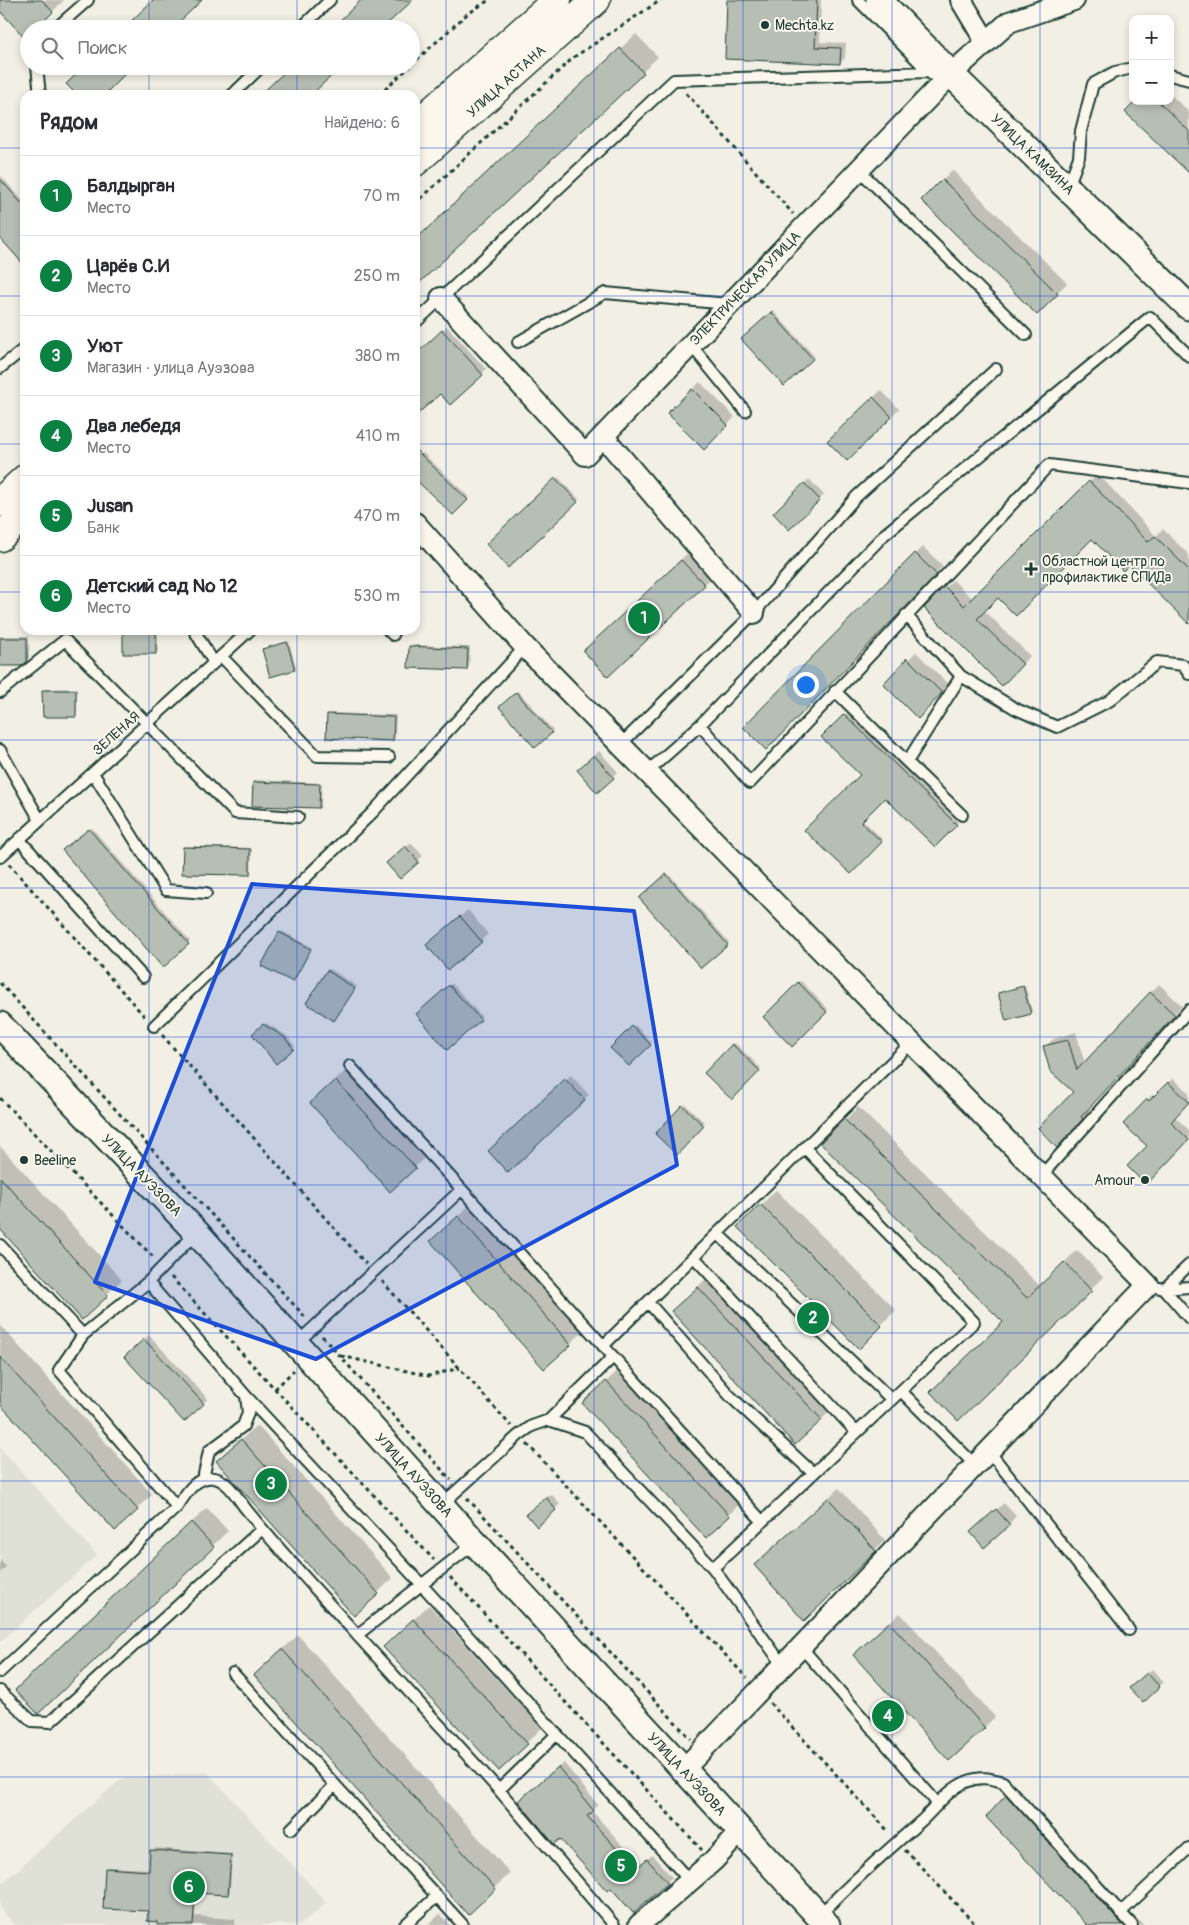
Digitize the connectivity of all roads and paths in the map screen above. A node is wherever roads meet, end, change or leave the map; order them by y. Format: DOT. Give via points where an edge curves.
graph roads {
  1 [pos="330,0"];
  2 [pos="489,0"];
  3 [pos="558,0"];
  4 [pos="596,0"];
  5 [pos="661,0"];
  6 [pos="858,0"];
  7 [pos="878,0"];
  8 [pos="961,0"];
  9 [pos="1074,0"];
  10 [pos="80,2"];
  11 [pos="63,20"];
  12 [pos="309,20"];
  13 [pos="986,42"];
  14 [pos="420,58"];
  15 [pos="1129,69"];
  16 [pos="38,75"];
  17 [pos="253,75"];
  18 [pos="401,75"];
  19 [pos="1174,76"];
  20 [pos="940,77"];
  21 [pos="674,80"];
  22 [pos="1189,80"];
  23 [pos="39,90"];
  24 [pos="237,90"];
  25 [pos="385,90"];
  26 [pos="420,122"];
  27 [pos="420,158"];
  28 [pos="859,170"];
  29 [pos="1067,188"];
  30 [pos="420,199"];
  31 [pos="804,227"];
  32 [pos="440,298"];
  33 [pos="730,304"];
  34 [pos="1189,307"];
  35 [pos="420,318"];
  36 [pos="1026,335"];
  37 [pos="518,342"];
  38 [pos="691,345"];
  39 [pos="20,352"];
  40 [pos="1189,356"];
  41 [pos="0,368"];
  42 [pos="996,369"];
  43 [pos="745,411"];
  44 [pos="603,436"];
  45 [pos="1189,483"];
  46 [pos="20,484"];
  47 [pos="0,502"];
  48 [pos="20,519"];
  49 [pos="420,528"];
  50 [pos="0,537"];
  51 [pos="754,613"];
  52 [pos="906,615"];
  53 [pos="198,635"];
  54 [pos="244,635"];
  55 [pos="524,647"];
  56 [pos="218,659"];
  57 [pos="1189,674"];
  58 [pos="961,676"];
  59 [pos="0,692"];
  60 [pos="835,692"];
  61 [pos="147,724"];
  62 [pos="700,725"];
  63 [pos="620,745"];
  64 [pos="0,750"];
  65 [pos="389,757"];
  66 [pos="907,762"];
  67 [pos="647,772"];
  68 [pos="93,773"];
  69 [pos="962,815"];
  70 [pos="298,817"];
  71 [pos="40,820"];
  72 [pos="19,839"];
  73 [pos="1,856"];
  74 [pos="206,893"];
  75 [pos="143,977"];
  76 [pos="0,983"];
  77 [pos="1189,1010"];
  78 [pos="0,1025"];
  79 [pos="154,1026"];
  80 [pos="911,1043"];
  81 [pos="350,1066"];
  82 [pos="0,1098"];
  83 [pos="805,1148"];
  84 [pos="1041,1176"];
  85 [pos="461,1190"];
  86 [pos="197,1233"];
  87 [pos="718,1234"];
  88 [pos="0,1245"];
  89 [pos="694,1257"];
  90 [pos="1189,1265"];
  91 [pos="162,1268"];
  92 [pos="374,1272"];
  93 [pos="148,1282"];
  94 [pos="1156,1287"];
  95 [pos="1189,1287"];
  96 [pos="648,1302"];
  97 [pos="1189,1318"];
  98 [pos="83,1335"];
  99 [pos="306,1342"];
  100 [pos="603,1346"];
  101 [pos="341,1356"];
  102 [pos="613,1357"];
  103 [pos="460,1368"];
  104 [pos="275,1389"];
  105 [pos="900,1391"];
  106 [pos="246,1396"];
  107 [pos="891,1399"];
  108 [pos="549,1420"];
  109 [pos="856,1432"];
  110 [pos="520,1436"];
  111 [pos="989,1451"];
  112 [pos="975,1465"];
  113 [pos="813,1473"];
  114 [pos="203,1479"];
  115 [pos="450,1497"];
  116 [pos="176,1506"];
  117 [pos="762,1521"];
  118 [pos="262,1529"];
  119 [pos="475,1543"];
  120 [pos="442,1568"];
  121 [pos="712,1568"];
  122 [pos="421,1584"];
  123 [pos="1129,1630"];
  124 [pos="358,1635"];
  125 [pos="801,1647"];
  126 [pos="782,1664"];
  127 [pos="0,1672"];
  128 [pos="233,1673"];
  129 [pos="0,1691"];
  130 [pos="759,1691"];
  131 [pos="557,1734"];
  132 [pos="701,1750"];
  133 [pos="683,1770"];
  134 [pos="335,1785"];
  135 [pos="499,1790"];
  136 [pos="938,1804"];
  137 [pos="290,1829"];
  138 [pos="740,1832"];
  139 [pos="897,1841"];
  140 [pos="1189,1848"];
  141 [pos="713,1861"];
  142 [pos="689,1880"];
  143 [pos="437,1896"];
  144 [pos="1120,1913"];
  145 [pos="823,1920"];
  146 [pos="405,1925"];
  147 [pos="463,1925"];
  148 [pos="614,1925"];
  149 [pos="639,1925"];
  150 [pos="976,1925"];
  151 [pos="1132,1925"];
  1 -- 12 [label="lane"];
  2 -- 14 [label="path" via="466,15"];
  3 -- 26 [label="main road, УЛИЦА АСТАНА"];
  4 -- 27 [label="main road, УЛИЦА АСТАНА"];
  5 -- 30 [label="path" via="574,57"];
  6 -- 20 [label="lane"];
  7 -- 20 [label="street, УЛИЦА КАМЗИНА"];
  8 -- 13 [label="street"];
  9 -- 13 [label="street, ЭЛЕКТРИЧЕСКАЯ УЛИЦА" via="1009,22"];
  10 -- 11 [label="lane"];
  13 -- 20 [label="street, ЭЛЕКТРИЧЕСКАЯ УЛИЦА"];
  15 -- 29 [label="lane" via="1115,72 1093,84 1080,131 1079,157"];
  16 -- 23 [label="lane"];
  17 -- 24 [label="lane"];
  18 -- 25 [label="path"];
  19 -- 22 [label="lane"];
  20 -- 21 [label="lane"];
  20 -- 28 [label="street, ЭЛЕКТРИЧЕСКАЯ УЛИЦА"];
  20 -- 29 [label="street, УЛИЦА КАМЗИНА"];
  21 -- 31 [label="path"];
  21 -- 32 [label="lane"];
  28 -- 31 [label="street, ЭЛЕКТРИЧЕСКАЯ УЛИЦА"];
  28 -- 36 [label="lane"];
  29 -- 34 [label="street, УЛИЦА КАМЗИНА"];
  31 -- 33 [label="street, ЭЛЕКТРИЧЕСКАЯ УЛИЦА"];
  32 -- 35 [label="lane"];
  32 -- 44 [label="street, ЭЛЕКТРИЧЕСКАЯ УЛИЦА" via="584,455"];
  33 -- 37 [label="lane" via="605,293"];
  33 -- 38 [label="street, ЭЛЕКТРИЧЕСКАЯ УЛИЦА"];
  38 -- 43 [label="lane"];
  38 -- 44 [label="street, ЭЛЕКТРИЧЕСКАЯ УЛИЦА"];
  39 -- 41 [label="lane"];
  40 -- 62 [label="lane" via="1150,317 885,534"];
  42 -- 51 [label="lane" via="856,497"];
  44 -- 51 [label="street"];
  45 -- 52 [label="lane" via="1049,465"];
  46 -- 47 [label="main road"];
  48 -- 50 [label="main road"];
  49 -- 55 [label="street"];
  51 -- 63 [label="lane"];
  52 -- 58 [label="lane"];
  52 -- 60 [label="lane"];
  53 -- 56 [label="lane"];
  54 -- 56 [label="lane, ЗЕЛЕНАЯ"];
  55 -- 63 [label="street"];
  55 -- 79 [label="lane" via="372,813"];
  56 -- 61 [label="lane, ЗЕЛЕНАЯ"];
  56 -- 65 [label="lane" via="317,756"];
  57 -- 58 [label="lane" via="1183,665 1157,662 1109,701 1057,727 1016,709"];
  58 -- 66 [label="lane"];
  59 -- 61 [label="lane" via="65,640"];
  60 -- 62 [label="lane" via="750,783"];
  60 -- 66 [label="lane"];
  61 -- 68 [label="lane, ЗЕЛЕНАЯ"];
  61 -- 70 [label="lane" via="235,813"];
  62 -- 67 [label="lane"];
  63 -- 67 [label="street"];
  64 -- 71 [label="lane"];
  66 -- 69 [label="lane"];
  67 -- 80 [label="street"];
  68 -- 71 [label="lane, ЗЕЛЕНАЯ"];
  68 -- 74 [label="lane" via="166,890"];
  71 -- 72 [label="lane, ЗЕЛЕНАЯ"];
  72 -- 73 [label="lane, ЗЕЛЕНАЯ"];
  72 -- 75 [label="lane"];
  73 -- 79 [label="path"];
  76 -- 99 [label="path"];
  77 -- 84 [label="lane"];
  78 -- 86 [label="street, УЛИЦА АУЭЗОВА"];
  79 -- 92 [label="path"];
  80 -- 83 [label="lane"];
  80 -- 84 [label="street"];
  81 -- 85 [label="lane"];
  82 -- 91 [label="path"];
  83 -- 87 [label="lane"];
  83 -- 105 [label="lane" via="974,1322"];
  84 -- 94 [label="street"];
  85 -- 92 [label="lane"];
  85 -- 100 [label="lane"];
  86 -- 91 [label="lane"];
  86 -- 99 [label="street, УЛИЦА АУЭЗОВА"];
  87 -- 89 [label="lane"];
  87 -- 107 [label="lane"];
  88 -- 98 [label="lane"];
  89 -- 96 [label="lane"];
  89 -- 109 [label="lane"];
  90 -- 94 [label="lane"];
  91 -- 93 [label="lane"];
  91 -- 104 [label="path"];
  92 -- 99 [label="lane"];
  92 -- 103 [label="path"];
  93 -- 98 [label="lane"];
  93 -- 106 [label="lane"];
  94 -- 95 [label="lane"];
  94 -- 97 [label="lane"];
  94 -- 111 [label="street"];
  96 -- 100 [label="lane"];
  96 -- 113 [label="lane" via="730,1396"];
  98 -- 116 [label="lane" via="59,1370"];
  99 -- 101 [label="path"];
  99 -- 101 [label="path"];
  99 -- 104 [label="path"];
  99 -- 115 [label="street, УЛИЦА АУЭЗОВА"];
  100 -- 102 [label="lane"];
  101 -- 103 [label="path" via="429,1376"];
  101 -- 115 [label="path"];
  102 -- 108 [label="lane"];
  102 -- 117 [label="lane"];
  103 -- 110 [label="path"];
  104 -- 120 [label="path"];
  105 -- 107 [label="lane"];
  105 -- 112 [label="lane"];
  106 -- 114 [label="lane" via="248,1413 243,1426 209,1451"];
  106 -- 122 [label="lane"];
  107 -- 109 [label="lane"];
  108 -- 110 [label="lane" via="532,1426"];
  108 -- 121 [label="lane" via="585,1432"];
  109 -- 113 [label="lane"];
  110 -- 115 [label="lane"];
  110 -- 130 [label="path"];
  111 -- 112 [label="street"];
  111 -- 123 [label="lane"];
  112 -- 125 [label="street"];
  113 -- 117 [label="lane"];
  114 -- 116 [label="lane" via="192,1486"];
  114 -- 118 [label="lane" via="215,1478 225,1483"];
  115 -- 119 [label="street, УЛИЦА АУЭЗОВА"];
  115 -- 132 [label="path"];
  116 -- 127 [label="lane"];
  117 -- 121 [label="lane"];
  118 -- 124 [label="lane"];
  118 -- 129 [label="lane" via="50,1722 32,1721"];
  119 -- 120 [label="lane"];
  119 -- 133 [label="street, УЛИЦА АУЭЗОВА"];
  120 -- 122 [label="lane"];
  120 -- 141 [label="path"];
  121 -- 126 [label="lane"];
  122 -- 124 [label="lane"];
  122 -- 131 [label="lane"];
  124 -- 135 [label="lane"];
  125 -- 126 [label="street"];
  125 -- 136 [label="lane"];
  126 -- 130 [label="street"];
  128 -- 134 [label="lane"];
  130 -- 132 [label="street"];
  130 -- 139 [label="path"];
  131 -- 135 [label="lane"];
  131 -- 142 [label="lane"];
  132 -- 133 [label="street"];
  133 -- 138 [label="street, УЛИЦА АУЭЗОВА"];
  134 -- 137 [label="lane"];
  134 -- 143 [label="lane"];
  135 -- 148 [label="lane"];
  136 -- 139 [label="lane"];
  136 -- 144 [label="lane" via="964,1782 983,1777 1003,1782"];
  138 -- 141 [label="street"];
  138 -- 145 [label="street, УЛИЦА АУЭЗОВА"];
  139 -- 145 [label="lane" via="855,1878"];
  139 -- 150 [label="path"];
  140 -- 144 [label="lane"];
  141 -- 142 [label="street"];
  142 -- 149 [label="street"];
  143 -- 146 [label="lane"];
  143 -- 147 [label="lane"];
  144 -- 151 [label="lane"];
}
